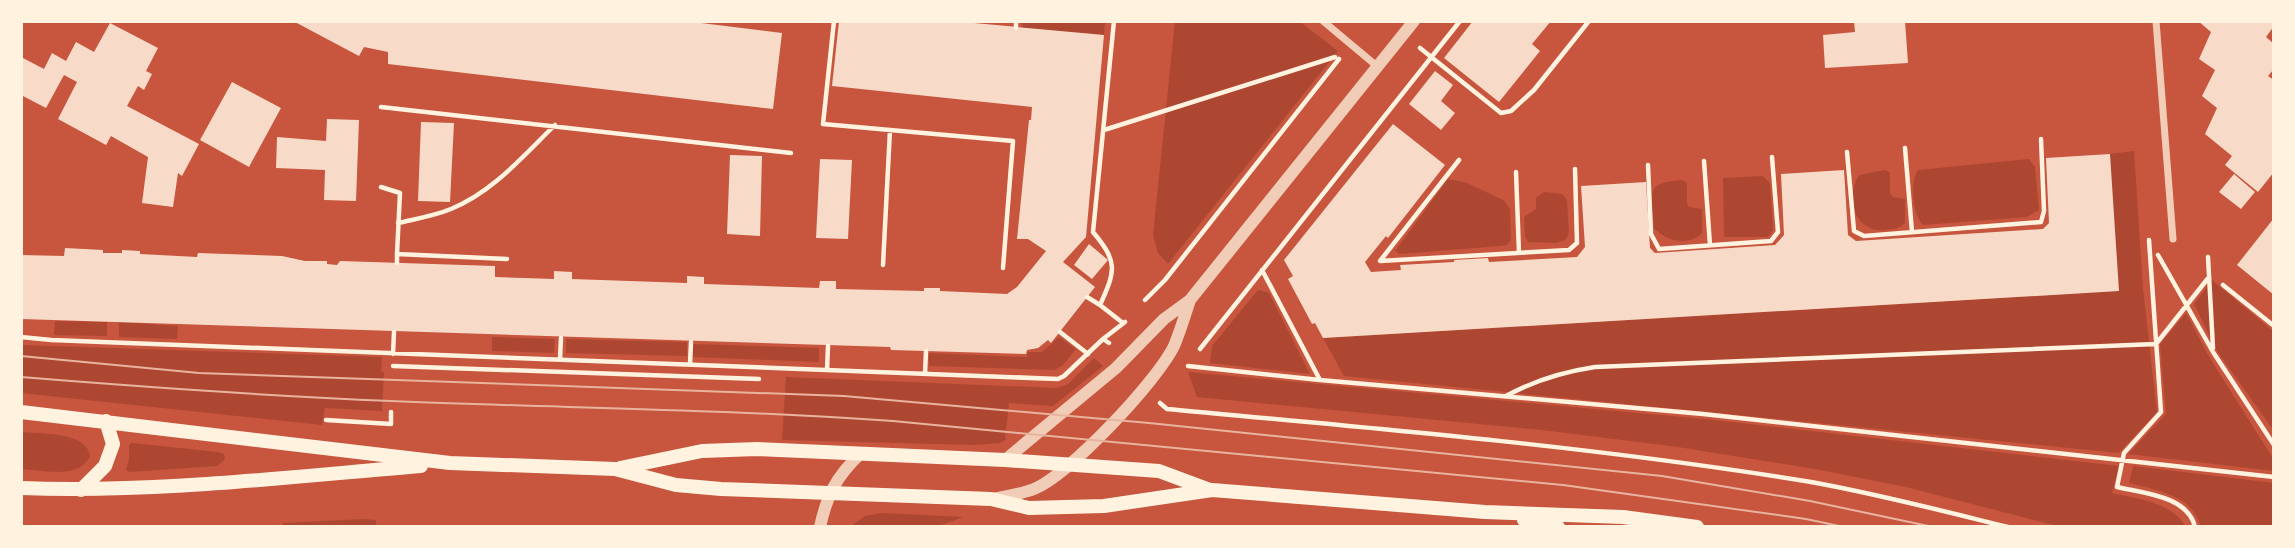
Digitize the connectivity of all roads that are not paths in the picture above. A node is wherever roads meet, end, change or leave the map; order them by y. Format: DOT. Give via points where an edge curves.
graph roads {
  1 [pos="1323,21"];
  2 [pos="1414,21"];
  3 [pos="2156,21"];
  4 [pos="1377,67"];
  5 [pos="2173,239"];
  6 [pos="1191,300"];
  7 [pos="21,412"];
  8 [pos="106,421"];
  9 [pos="860,454"];
  10 [pos="1005,460"];
  11 [pos="450,463"];
  12 [pos="1068,465"];
  13 [pos="615,469"];
  14 [pos="21,488"];
  15 [pos="81,490"];
  16 [pos="1212,490"];
  17 [pos="829,493"];
  18 [pos="991,499"];
  19 [pos="1485,512"];
  20 [pos="820,527"];
  21 [pos="1558,527"];
  22 [pos="1697,527"];
  1 -- 4 [label="street"];
  2 -- 4 [label="street"];
  3 -- 5 [label="street"];
  4 -- 6 [label="street"];
  6 -- 10 [label="street"];
  6 -- 12 [label="street" via="1161,367"];
  7 -- 8 [label="main road"];
  8 -- 11 [label="main road"];
  8 -- 15 [label="main road" via="113,444 105,466"];
  9 -- 10 [label="main road"];
  9 -- 13 [label="main road" via="726,449"];
  9 -- 17 [label="street"];
  10 -- 12 [label="main road"];
  11 -- 13 [label="main road"];
  11 -- 15 [label="main road"];
  12 -- 16 [label="main road" via="1159,471"];
  12 -- 18 [label="street" via="1036,488"];
  13 -- 17 [label="main road" via="676,485"];
  14 -- 15 [label="main road"];
  16 -- 18 [label="main road" via="1104,506 1029,508"];
  16 -- 19 [label="main road"];
  17 -- 18 [label="main road"];
  17 -- 20 [label="street"];
  19 -- 21 [label="main road"];
  19 -- 22 [label="main road" via="1623,517"];
}
